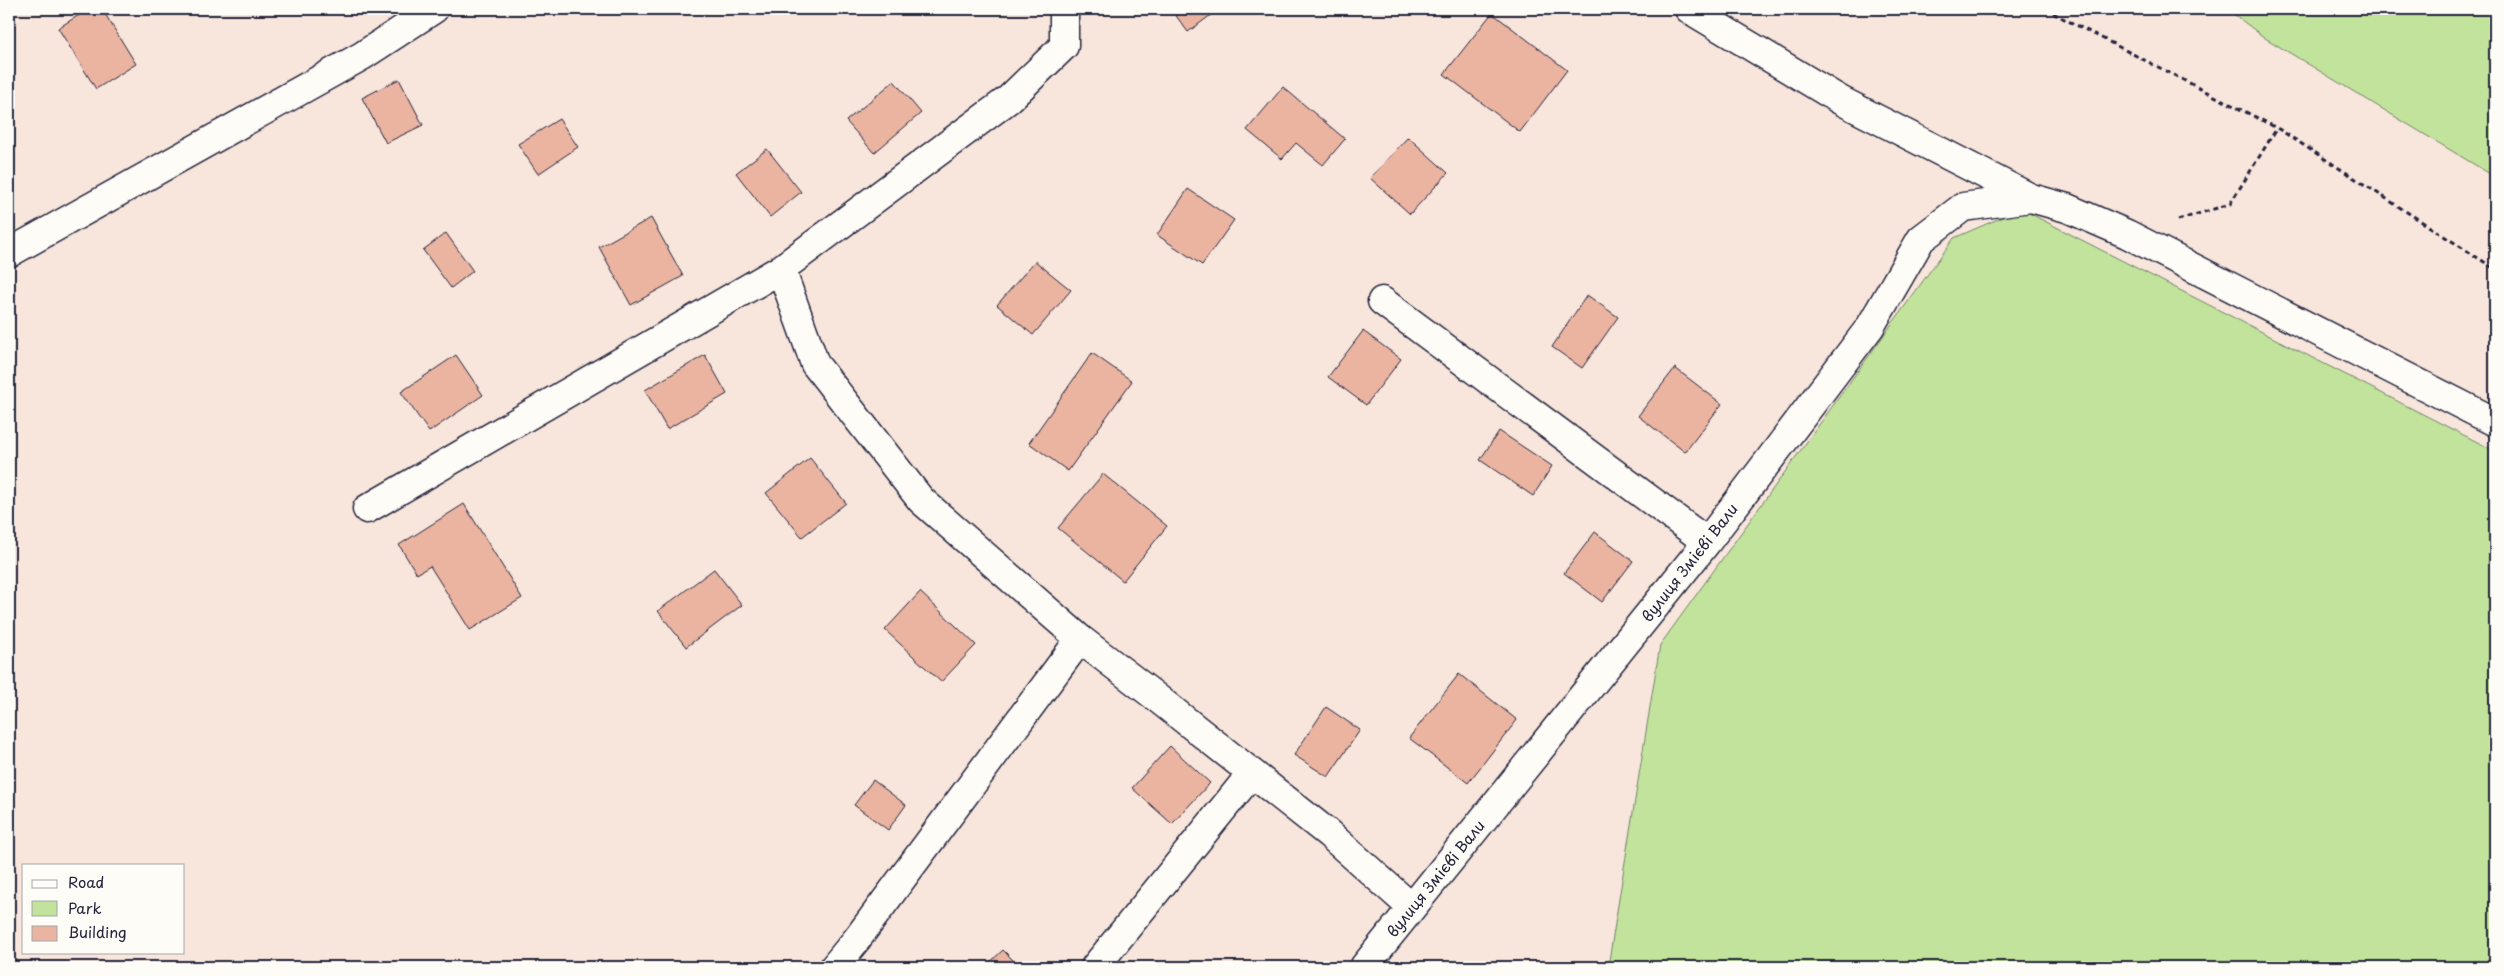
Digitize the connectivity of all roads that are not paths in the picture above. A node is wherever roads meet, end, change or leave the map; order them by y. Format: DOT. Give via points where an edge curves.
graph roads {
  1 [pos="434,9"];
  2 [pos="1064,9"];
  3 [pos="1688,9"];
  4 [pos="2031,198"];
  5 [pos="9,253"];
  6 [pos="781,268"];
  7 [pos="1382,301"];
  8 [pos="2495,422"];
  9 [pos="367,509"];
  10 [pos="1707,542"];
  11 [pos="1080,639"];
  12 [pos="1252,773"];
  13 [pos="1411,907"];
  14 [pos="834,967"];
  15 [pos="1094,967"];
  16 [pos="1364,967"];
  1 -- 5 [label="street" via="362,56"];
  2 -- 6 [label="street" via="1064,46 1009,99"];
  3 -- 4 [label="street" via="1840,100"];
  4 -- 8 [label="street" via="2067,208 2127,234"];
  4 -- 10 [label="street, вулиця Змієві Вали" via="1963,208 1921,239 1870,327"];
  6 -- 9 [label="street"];
  6 -- 11 [label="street" via="815,364 921,500"];
  7 -- 10 [label="street"];
  10 -- 13 [label="street, вулиця Змієві Вали"];
  11 -- 12 [label="street"];
  11 -- 14 [label="street"];
  12 -- 13 [label="street" via="1329,834"];
  12 -- 15 [label="street"];
  13 -- 16 [label="street, вулиця Змієві Вали"];
}
